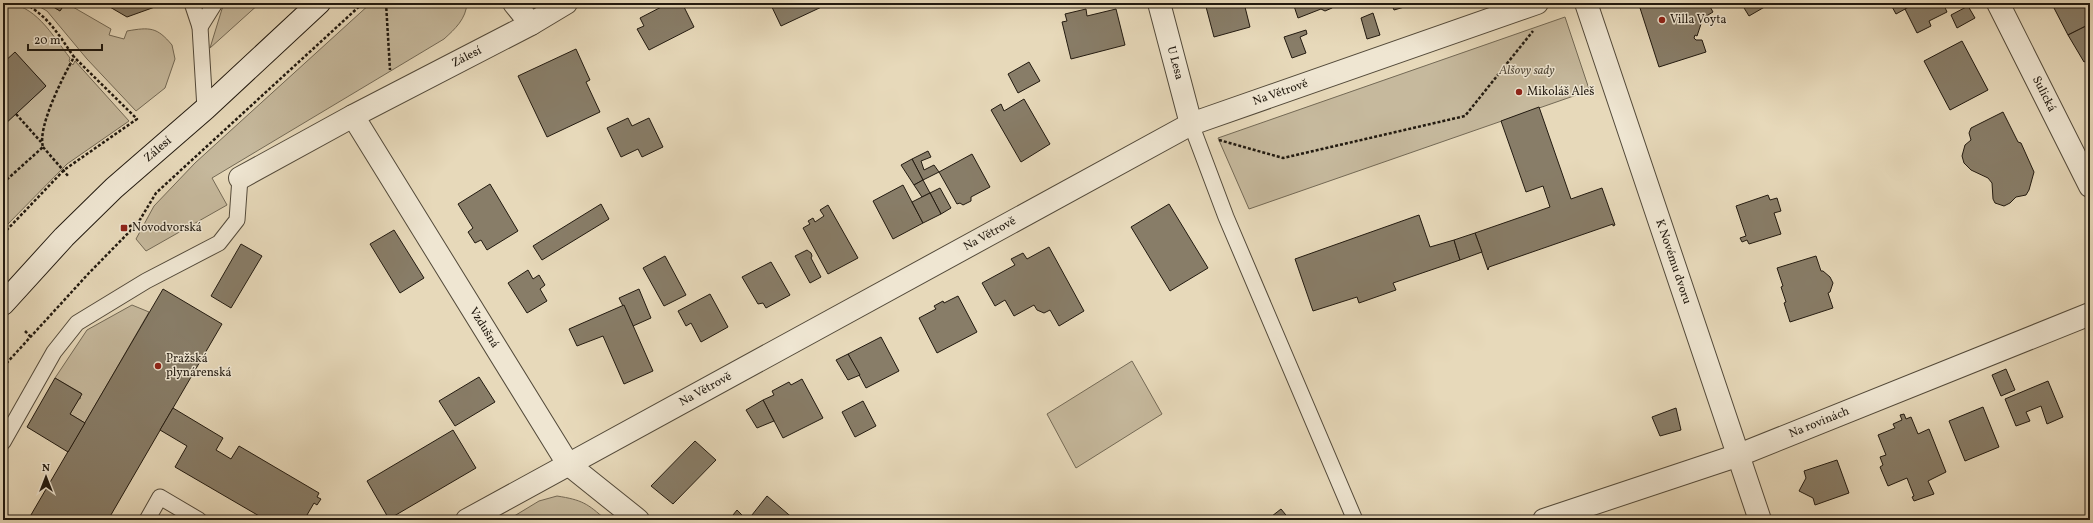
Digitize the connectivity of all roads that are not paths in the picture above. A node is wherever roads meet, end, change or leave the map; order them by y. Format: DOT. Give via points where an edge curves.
graph roads {
  1 [pos="192,3"];
  2 [pos="215,3"];
  3 [pos="319,3"];
  4 [pos="514,3"];
  5 [pos="566,3"];
  6 [pos="1159,3"];
  7 [pos="1537,3"];
  8 [pos="1586,3"];
  9 [pos="1998,3"];
  10 [pos="531,24"];
  11 [pos="200,27"];
  12 [pos="205,109"];
  13 [pos="353,116"];
  14 [pos="1191,124"];
  15 [pos="240,178"];
  16 [pos="2090,186"];
  17 [pos="3,304"];
  18 [pos="2090,314"];
  19 [pos="3,442"];
  20 [pos="1739,455"];
  21 [pos="568,464"];
  22 [pos="147,520"];
  23 [pos="199,520"];
  24 [pos="467,520"];
  25 [pos="638,520"];
  26 [pos="1355,520"];
  27 [pos="1544,520"];
  28 [pos="1760,520"];
  1 -- 11 [label="lane"];
  2 -- 11 [label="lane"];
  3 -- 12 [label="street, Zálesí"];
  4 -- 10 [label="street"];
  5 -- 10 [label="street, Zálesí"];
  6 -- 14 [label="street, U Lesa"];
  7 -- 14 [label="street, Na Větrově"];
  8 -- 20 [label="street, K Novému dvoru"];
  9 -- 16 [label="street, Sulická"];
  10 -- 13 [label="street, Zálesí"];
  11 -- 12 [label="lane"];
  12 -- 17 [label="street, Zálesí" via="90,211"];
  13 -- 15 [label="street, Zálesí"];
  13 -- 21 [label="street, Vzdušná"];
  14 -- 21 [label="street, Na Větrově"];
  14 -- 26 [label="lane" via="1226,217"];
  15 -- 19 [label="lane" via="237,220 218,243 146,281 77,323 54,352"];
  18 -- 20 [label="street, Na rovinách"];
  20 -- 27 [label="street, Na rovinách"];
  20 -- 28 [label="street, K Novému dvoru"];
  21 -- 24 [label="street, Na Větrově"];
  21 -- 25 [label="street, Vzdušná"];
  22 -- 23 [label="lane" via="160,498"];
}
